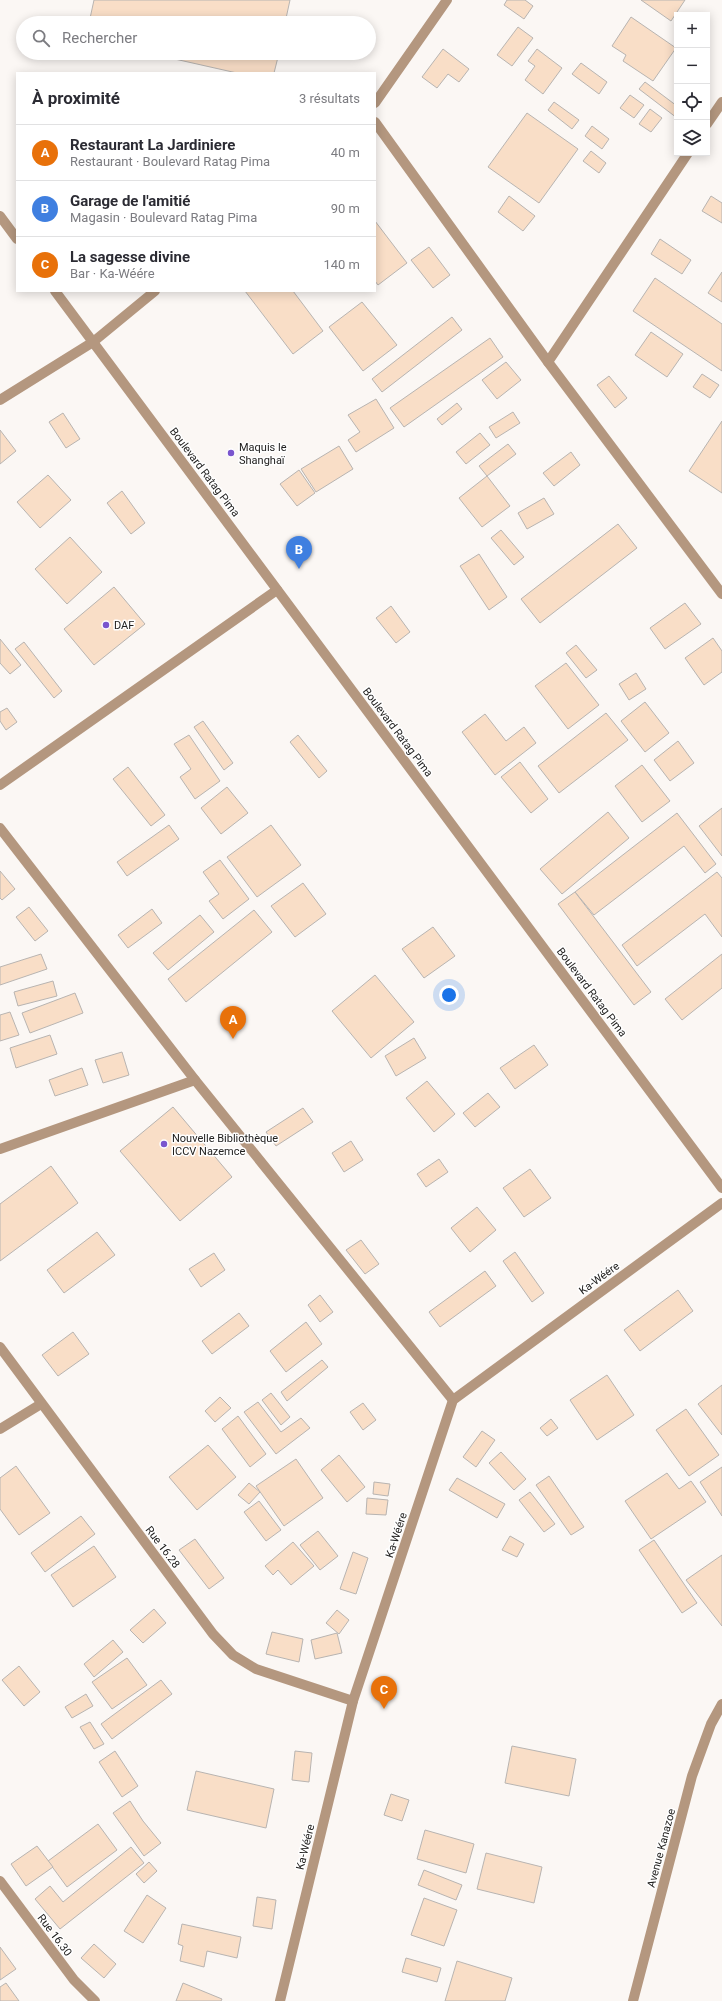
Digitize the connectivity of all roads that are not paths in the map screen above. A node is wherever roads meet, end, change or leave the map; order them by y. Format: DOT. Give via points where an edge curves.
graph roads {
  1 [pos="447,0"];
  2 [pos="376,102"];
  3 [pos="722,102"];
  4 [pos="710,120"];
  5 [pos="376,123"];
  6 [pos="686,156"];
  7 [pos="0,216"];
  8 [pos="16,238"];
  9 [pos="56,292"];
  10 [pos="153,292"];
  11 [pos="93,342"];
  12 [pos="548,362"];
  13 [pos="0,400"];
  14 [pos="277,590"];
  15 [pos="722,594"];
  16 [pos="0,785"];
  17 [pos="0,828"];
  18 [pos="195,1080"];
  19 [pos="0,1149"];
  20 [pos="722,1188"];
  21 [pos="722,1203"];
  22 [pos="0,1347"];
  23 [pos="453,1400"];
  24 [pos="41,1404"];
  25 [pos="0,1429"];
  26 [pos="353,1701"];
  27 [pos="722,1704"];
  28 [pos="0,1881"];
  29 [pos="95,2001"];
  30 [pos="280,2001"];
  31 [pos="633,2001"];
  1 -- 2 [label="street"];
  3 -- 4 [label="street"];
  5 -- 12 [label="street"];
  6 -- 12 [label="street"];
  7 -- 8 [label="street"];
  9 -- 11 [label="street, Boulevard Ratag Pima"];
  10 -- 11 [label="street"];
  11 -- 13 [label="street"];
  11 -- 14 [label="street, Boulevard Ratag Pima"];
  12 -- 15 [label="street"];
  14 -- 16 [label="street"];
  14 -- 20 [label="street, Boulevard Ratag Pima"];
  17 -- 18 [label="street"];
  18 -- 19 [label="street"];
  18 -- 23 [label="street"];
  21 -- 23 [label="street, Ka-Wéére"];
  22 -- 24 [label="street, Rue 16.28"];
  23 -- 26 [label="street, Ka-Wéére"];
  24 -- 25 [label="street"];
  24 -- 26 [label="street, Rue 16.28" via="213,1634 233,1655 256,1669"];
  26 -- 30 [label="street, Ka-Wéére"];
  27 -- 31 [label="street, Avenue Kanazoe" via="711,1724 692,1776"];
  28 -- 29 [label="street, Rue 16.30" via="74,1980"];
}
